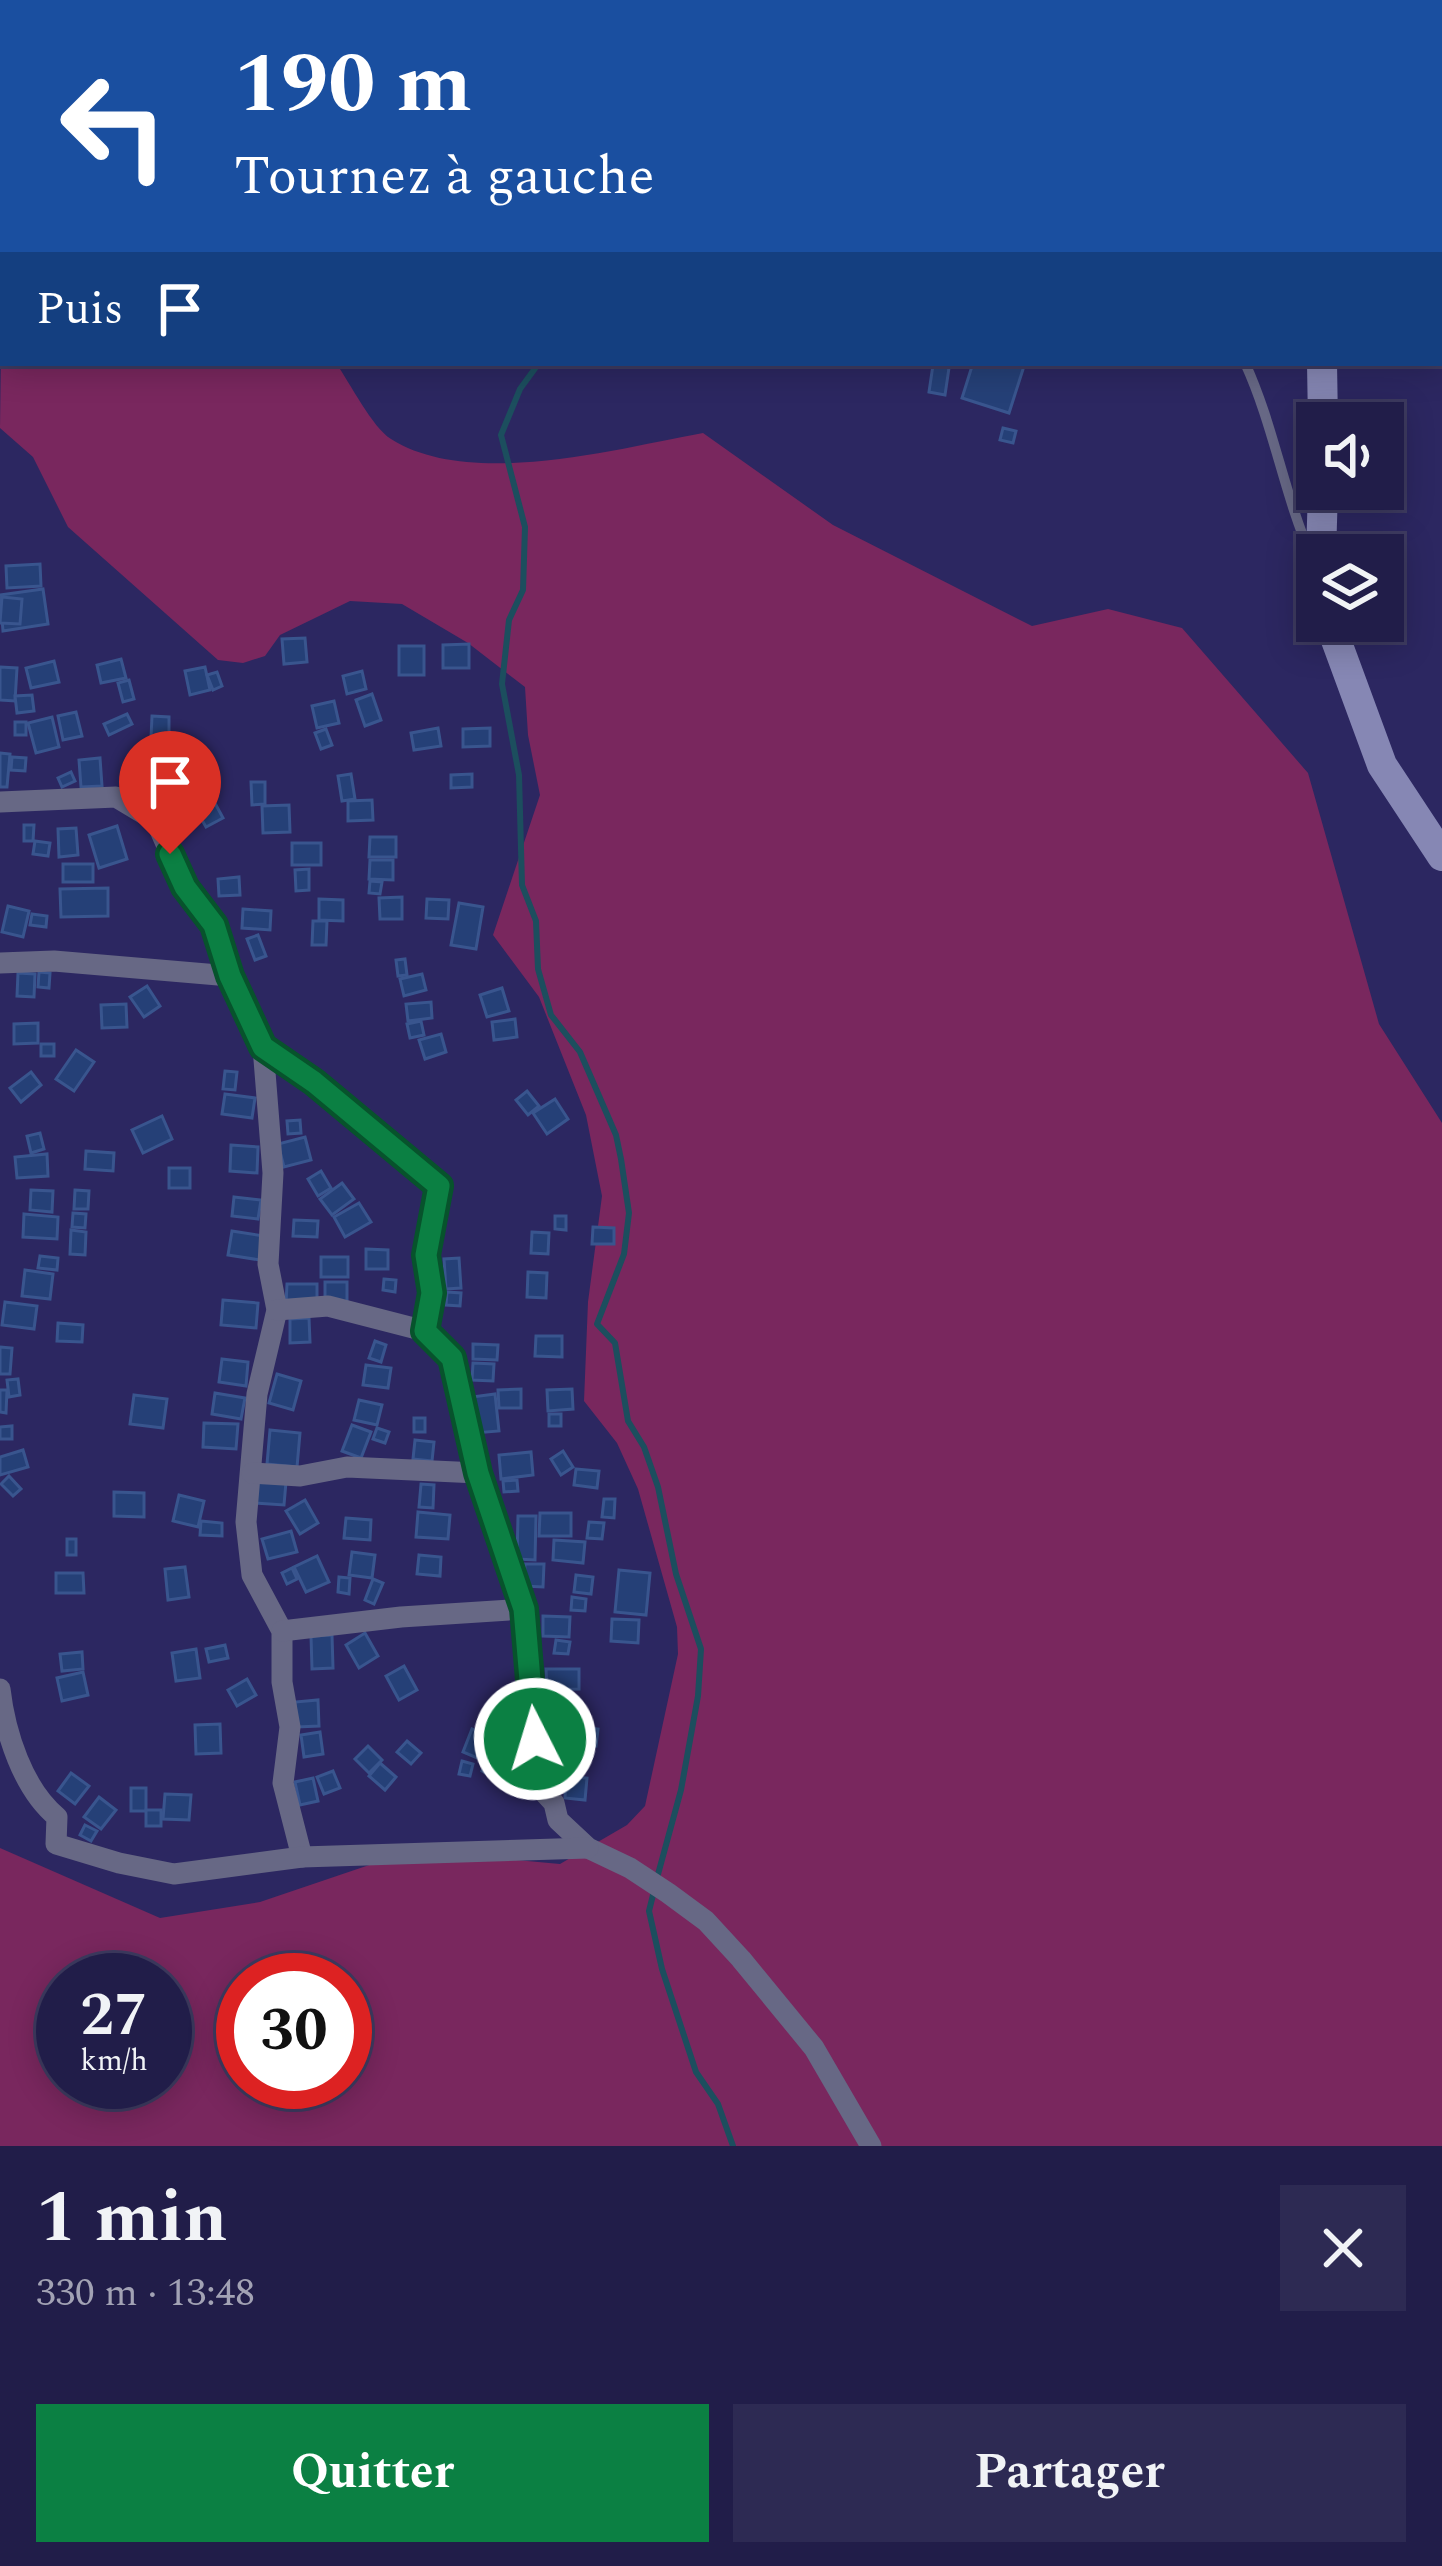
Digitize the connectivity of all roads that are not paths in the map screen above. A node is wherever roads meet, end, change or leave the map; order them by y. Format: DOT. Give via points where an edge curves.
graph roads {
  1 [pos="1246,366"];
  2 [pos="1322,366"];
  3 [pos="1323,402"];
  4 [pos="1301,534"];
  5 [pos="1337,642"];
  6 [pos="0,802"];
  7 [pos="1442,856"];
  8 [pos="0,963"];
  9 [pos="230,976"];
  10 [pos="263,1047"];
  11 [pos="277,1310"];
  12 [pos="425,1331"];
  13 [pos="252,1473"];
  14 [pos="478,1473"];
  15 [pos="524,1609"];
  16 [pos="282,1631"];
  17 [pos="0,1689"];
  18 [pos="588,1848"];
  19 [pos="302,1857"];
  20 [pos="872,2146"];
  1 -- 4 [label="lane"];
  2 -- 3 [label="street"];
  5 -- 7 [label="street" via="1382,765"];
  6 -- 9 [label="street" via="116,797 156,821 185,887 214,925"];
  8 -- 9 [label="street"];
  9 -- 10 [label="street"];
  10 -- 11 [label="street" via="273,1173 268,1264"];
  10 -- 12 [label="street" via="439,1186 426,1255 432,1293"];
  11 -- 12 [label="street" via="328,1306"];
  11 -- 13 [label="street" via="256,1394"];
  12 -- 14 [label="street" via="452,1358"];
  13 -- 14 [label="street"];
  13 -- 16 [label="street" via="252,1575"];
  14 -- 15 [label="street"];
  15 -- 16 [label="street"];
  15 -- 18 [label="street" via="535,1739 529,1777"];
  16 -- 19 [label="street" via="290,1727 283,1783"];
  17 -- 19 [label="street" via="26,1779 57,1817 56,1844 174,1874"];
  18 -- 19 [label="street"];
  18 -- 20 [label="street" via="706,1922 814,2048"];
}
